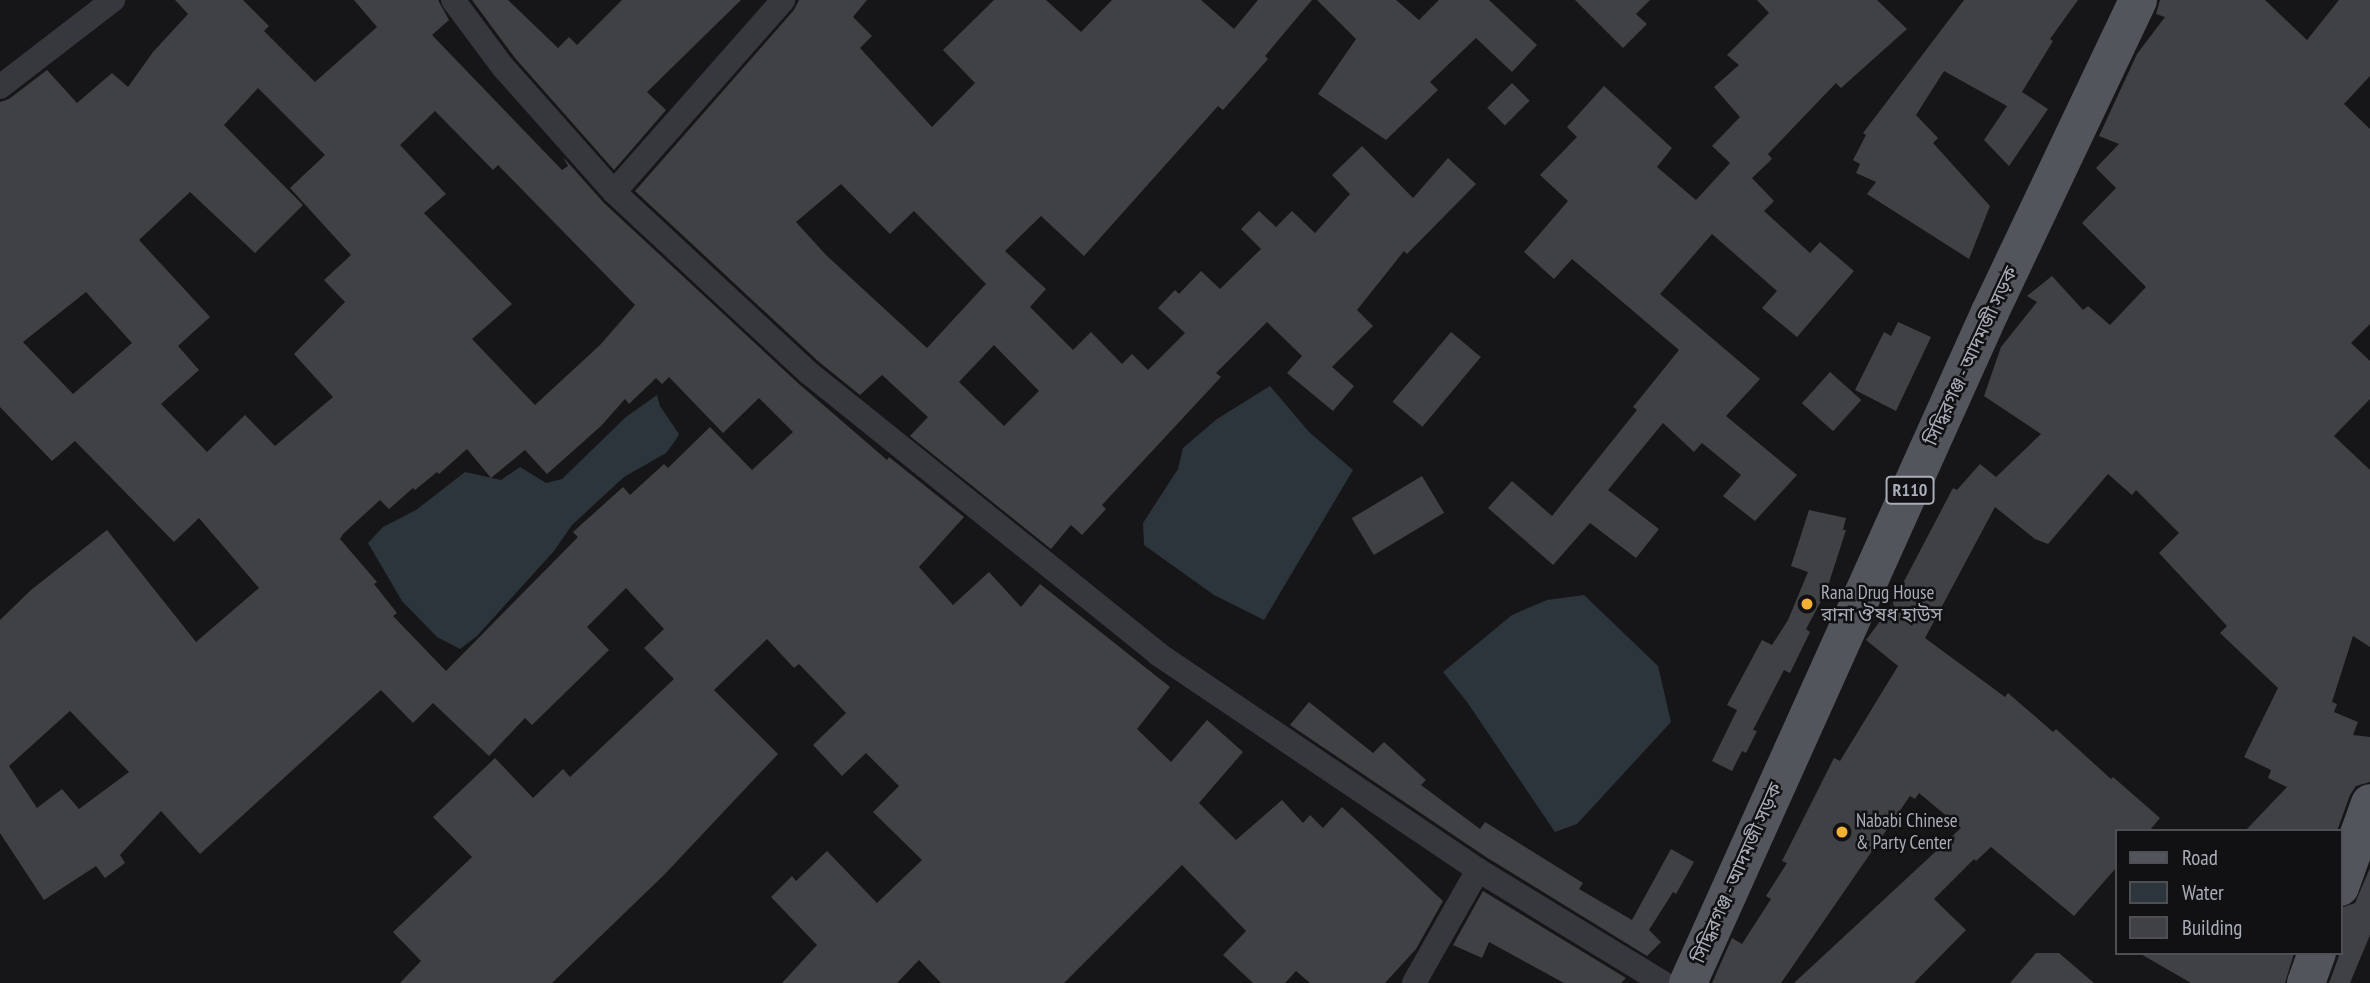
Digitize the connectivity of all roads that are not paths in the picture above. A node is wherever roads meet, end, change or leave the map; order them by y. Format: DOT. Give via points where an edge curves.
graph roads {
  1 [pos="113,0"];
  2 [pos="453,0"];
  3 [pos="783,0"];
  4 [pos="2138,0"];
  5 [pos="0,87"];
  6 [pos="614,192"];
  7 [pos="2370,803"];
  8 [pos="1478,870"];
  9 [pos="2342,881"];
  10 [pos="2316,955"];
  11 [pos="1414,983"];
  12 [pos="1663,983"];
  13 [pos="1688,983"];
  14 [pos="2306,983"];
  1 -- 5 [label="street"];
  2 -- 6 [label="street" via="503,66"];
  3 -- 6 [label="street"];
  4 -- 13 [label="main road, সিদ্ধিরগঞ্জ - আদমজী সড়ক / R110" via="1990,312"];
  6 -- 8 [label="street" via="809,373 1158,654"];
  7 -- 9 [label="main road"];
  8 -- 11 [label="street"];
  8 -- 12 [label="street"];
  10 -- 14 [label="main road"];
}
